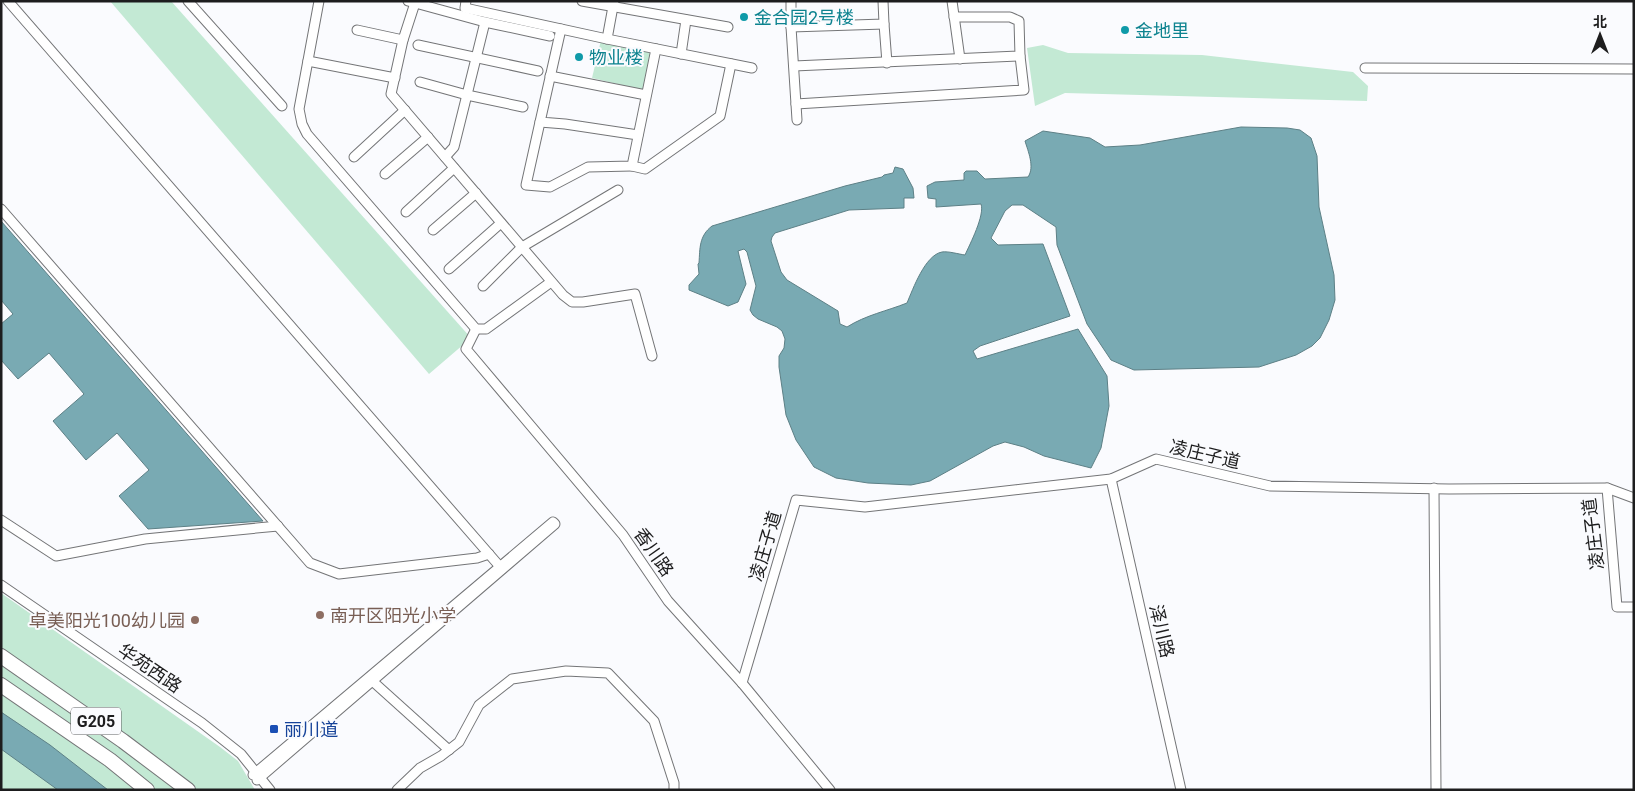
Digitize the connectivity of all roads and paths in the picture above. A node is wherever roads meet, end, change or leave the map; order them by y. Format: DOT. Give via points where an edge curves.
graph roads {
  1 [pos="8,1"];
  2 [pos="188,1"];
  3 [pos="319,1"];
  4 [pos="466,1"];
  5 [pos="582,1"];
  6 [pos="791,1"];
  7 [pos="883,1"];
  8 [pos="952,1"];
  9 [pos="412,2"];
  10 [pos="614,4"];
  11 [pos="954,17"];
  12 [pos="686,20"];
  13 [pos="485,22"];
  14 [pos="884,24"];
  15 [pos="728,27"];
  16 [pos="791,27"];
  17 [pos="561,29"];
  18 [pos="357,30"];
  19 [pos="550,36"];
  20 [pos="607,39"];
  21 [pos="403,40"];
  22 [pos="418,45"];
  23 [pos="656,49"];
  24 [pos="681,54"];
  25 [pos="1020,56"];
  26 [pos="476,58"];
  27 [pos="960,59"];
  28 [pos="308,61"];
  29 [pos="887,63"];
  30 [pos="731,64"];
  31 [pos="794,66"];
  32 [pos="752,68"];
  33 [pos="1365,68"];
  34 [pos="1634,69"];
  35 [pos="538,71"];
  36 [pos="550,76"];
  37 [pos="395,78"];
  38 [pos="420,82"];
  39 [pos="467,95"];
  40 [pos="646,95"];
  41 [pos="796,104"];
  42 [pos="282,106"];
  43 [pos="523,107"];
  44 [pos="405,110"];
  45 [pos="797,120"];
  46 [pos="540,122"];
  47 [pos="638,135"];
  48 [pos="428,137"];
  49 [pos="354,157"];
  50 [pos="445,157"];
  51 [pos="632,166"];
  52 [pos="454,168"];
  53 [pos="385,174"];
  54 [pos="618,190"];
  55 [pos="476,193"];
  56 [pos="1,209"];
  57 [pos="406,212"];
  58 [pos="501,223"];
  59 [pos="433,230"];
  60 [pos="522,247"];
  61 [pos="449,269"];
  62 [pos="551,282"];
  63 [pos="483,286"];
  64 [pos="476,329"];
  65 [pos="652,356"];
  66 [pos="1111,479"];
  67 [pos="1434,488"];
  68 [pos="1607,488"];
  69 [pos="1634,498"];
  70 [pos="1,520"];
  71 [pos="554,523"];
  72 [pos="278,526"];
  73 [pos="489,554"];
  74 [pos="501,568"];
  75 [pos="1,586"];
  76 [pos="1634,607"];
  77 [pos="1,656"];
  78 [pos="370,679"];
  79 [pos="742,683"];
  80 [pos="1,684"];
  81 [pos="449,750"];
  82 [pos="256,776"];
  83 [pos="147,790"];
  84 [pos="188,790"];
  85 [pos="266,790"];
  86 [pos="270,790"];
  87 [pos="397,790"];
  88 [pos="674,790"];
  89 [pos="830,790"];
  90 [pos="1181,790"];
  91 [pos="1436,790"];
  1 -- 73 [label="street"];
  2 -- 42 [label="street"];
  3 -- 28 [label="street"];
  4 -- 17 [label="street" via="465,8"];
  5 -- 10 [label="street"];
  6 -- 16 [label="street"];
  7 -- 14 [label="street"];
  8 -- 11 [label="street"];
  9 -- 13 [label="street"];
  9 -- 21 [label="street"];
  10 -- 12 [label="street"];
  10 -- 20 [label="street"];
  11 -- 25 [label="street" via="1019,21"];
  11 -- 27 [label="street"];
  12 -- 15 [label="street"];
  12 -- 24 [label="street"];
  13 -- 19 [label="street"];
  13 -- 26 [label="street"];
  14 -- 16 [label="street"];
  14 -- 29 [label="street"];
  16 -- 31 [label="street"];
  17 -- 20 [label="street"];
  17 -- 36 [label="street"];
  18 -- 21 [label="street"];
  20 -- 23 [label="street"];
  21 -- 37 [label="street"];
  22 -- 26 [label="street"];
  23 -- 24 [label="street"];
  23 -- 40 [label="street"];
  24 -- 30 [label="street"];
  25 -- 27 [label="street"];
  25 -- 41 [label="street" via="1024,90"];
  26 -- 35 [label="street"];
  26 -- 39 [label="street"];
  27 -- 29 [label="street"];
  28 -- 37 [label="street"];
  28 -- 64 [label="street" via="299,109 307,134"];
  29 -- 31 [label="street"];
  30 -- 32 [label="street"];
  30 -- 51 [label="street" via="720,116 645,169"];
  31 -- 41 [label="street"];
  33 -- 34 [label="street"];
  36 -- 40 [label="street"];
  36 -- 46 [label="street"];
  37 -- 44 [label="street" via="391,94"];
  38 -- 39 [label="street"];
  39 -- 43 [label="street"];
  39 -- 50 [label="street" via="454,147"];
  40 -- 47 [label="street"];
  41 -- 45 [label="street"];
  44 -- 48 [label="street"];
  44 -- 49 [label="street"];
  46 -- 47 [label="street"];
  46 -- 51 [label="street" via="526,185 550,187 588,168"];
  47 -- 51 [label="street"];
  48 -- 50 [label="street"];
  48 -- 53 [label="street"];
  50 -- 52 [label="street"];
  52 -- 55 [label="street"];
  52 -- 57 [label="street"];
  54 -- 60 [label="street"];
  55 -- 58 [label="street"];
  55 -- 59 [label="street"];
  56 -- 72 [label="street"];
  58 -- 60 [label="street"];
  58 -- 61 [label="street"];
  60 -- 62 [label="street"];
  60 -- 63 [label="street"];
  62 -- 64 [label="street" via="486,329"];
  62 -- 65 [label="street" via="572,302 635,294"];
  64 -- 79 [label="street, 香川路" via="466,349 623,535 668,601"];
  66 -- 67 [label="street, 凌庄子道" via="1156,459 1270,486"];
  66 -- 79 [label="street, 凌庄子道" via="865,507 796,500"];
  66 -- 90 [label="street, 泽川路"];
  67 -- 68 [label="street, 凌庄子道"];
  67 -- 91 [label="street"];
  68 -- 69 [label="street"];
  68 -- 76 [label="street, 凌庄子道" via="1617,607"];
  70 -- 72 [label="street" via="56,556 145,539"];
  71 -- 74 [label="street"];
  72 -- 73 [label="street" via="310,563 339,574"];
  73 -- 74 [label="street"];
  74 -- 78 [label="street"];
  75 -- 82 [label="street, 华苑西路" via="222,742"];
  77 -- 84 [label="highway, G205" via="123,740"];
  78 -- 81 [label="street"];
  78 -- 82 [label="street"];
  79 -- 89 [label="street, 香川路"];
  80 -- 83 [label="highway, G205" via="110,760"];
  81 -- 87 [label="street" via="420,768"];
  81 -- 88 [label="street" via="459,742 479,705 512,679 566,671 608,673 654,721"];
  82 -- 85 [label="street, 华苑西路"];
  82 -- 86 [label="street, 华苑西路"];
}
